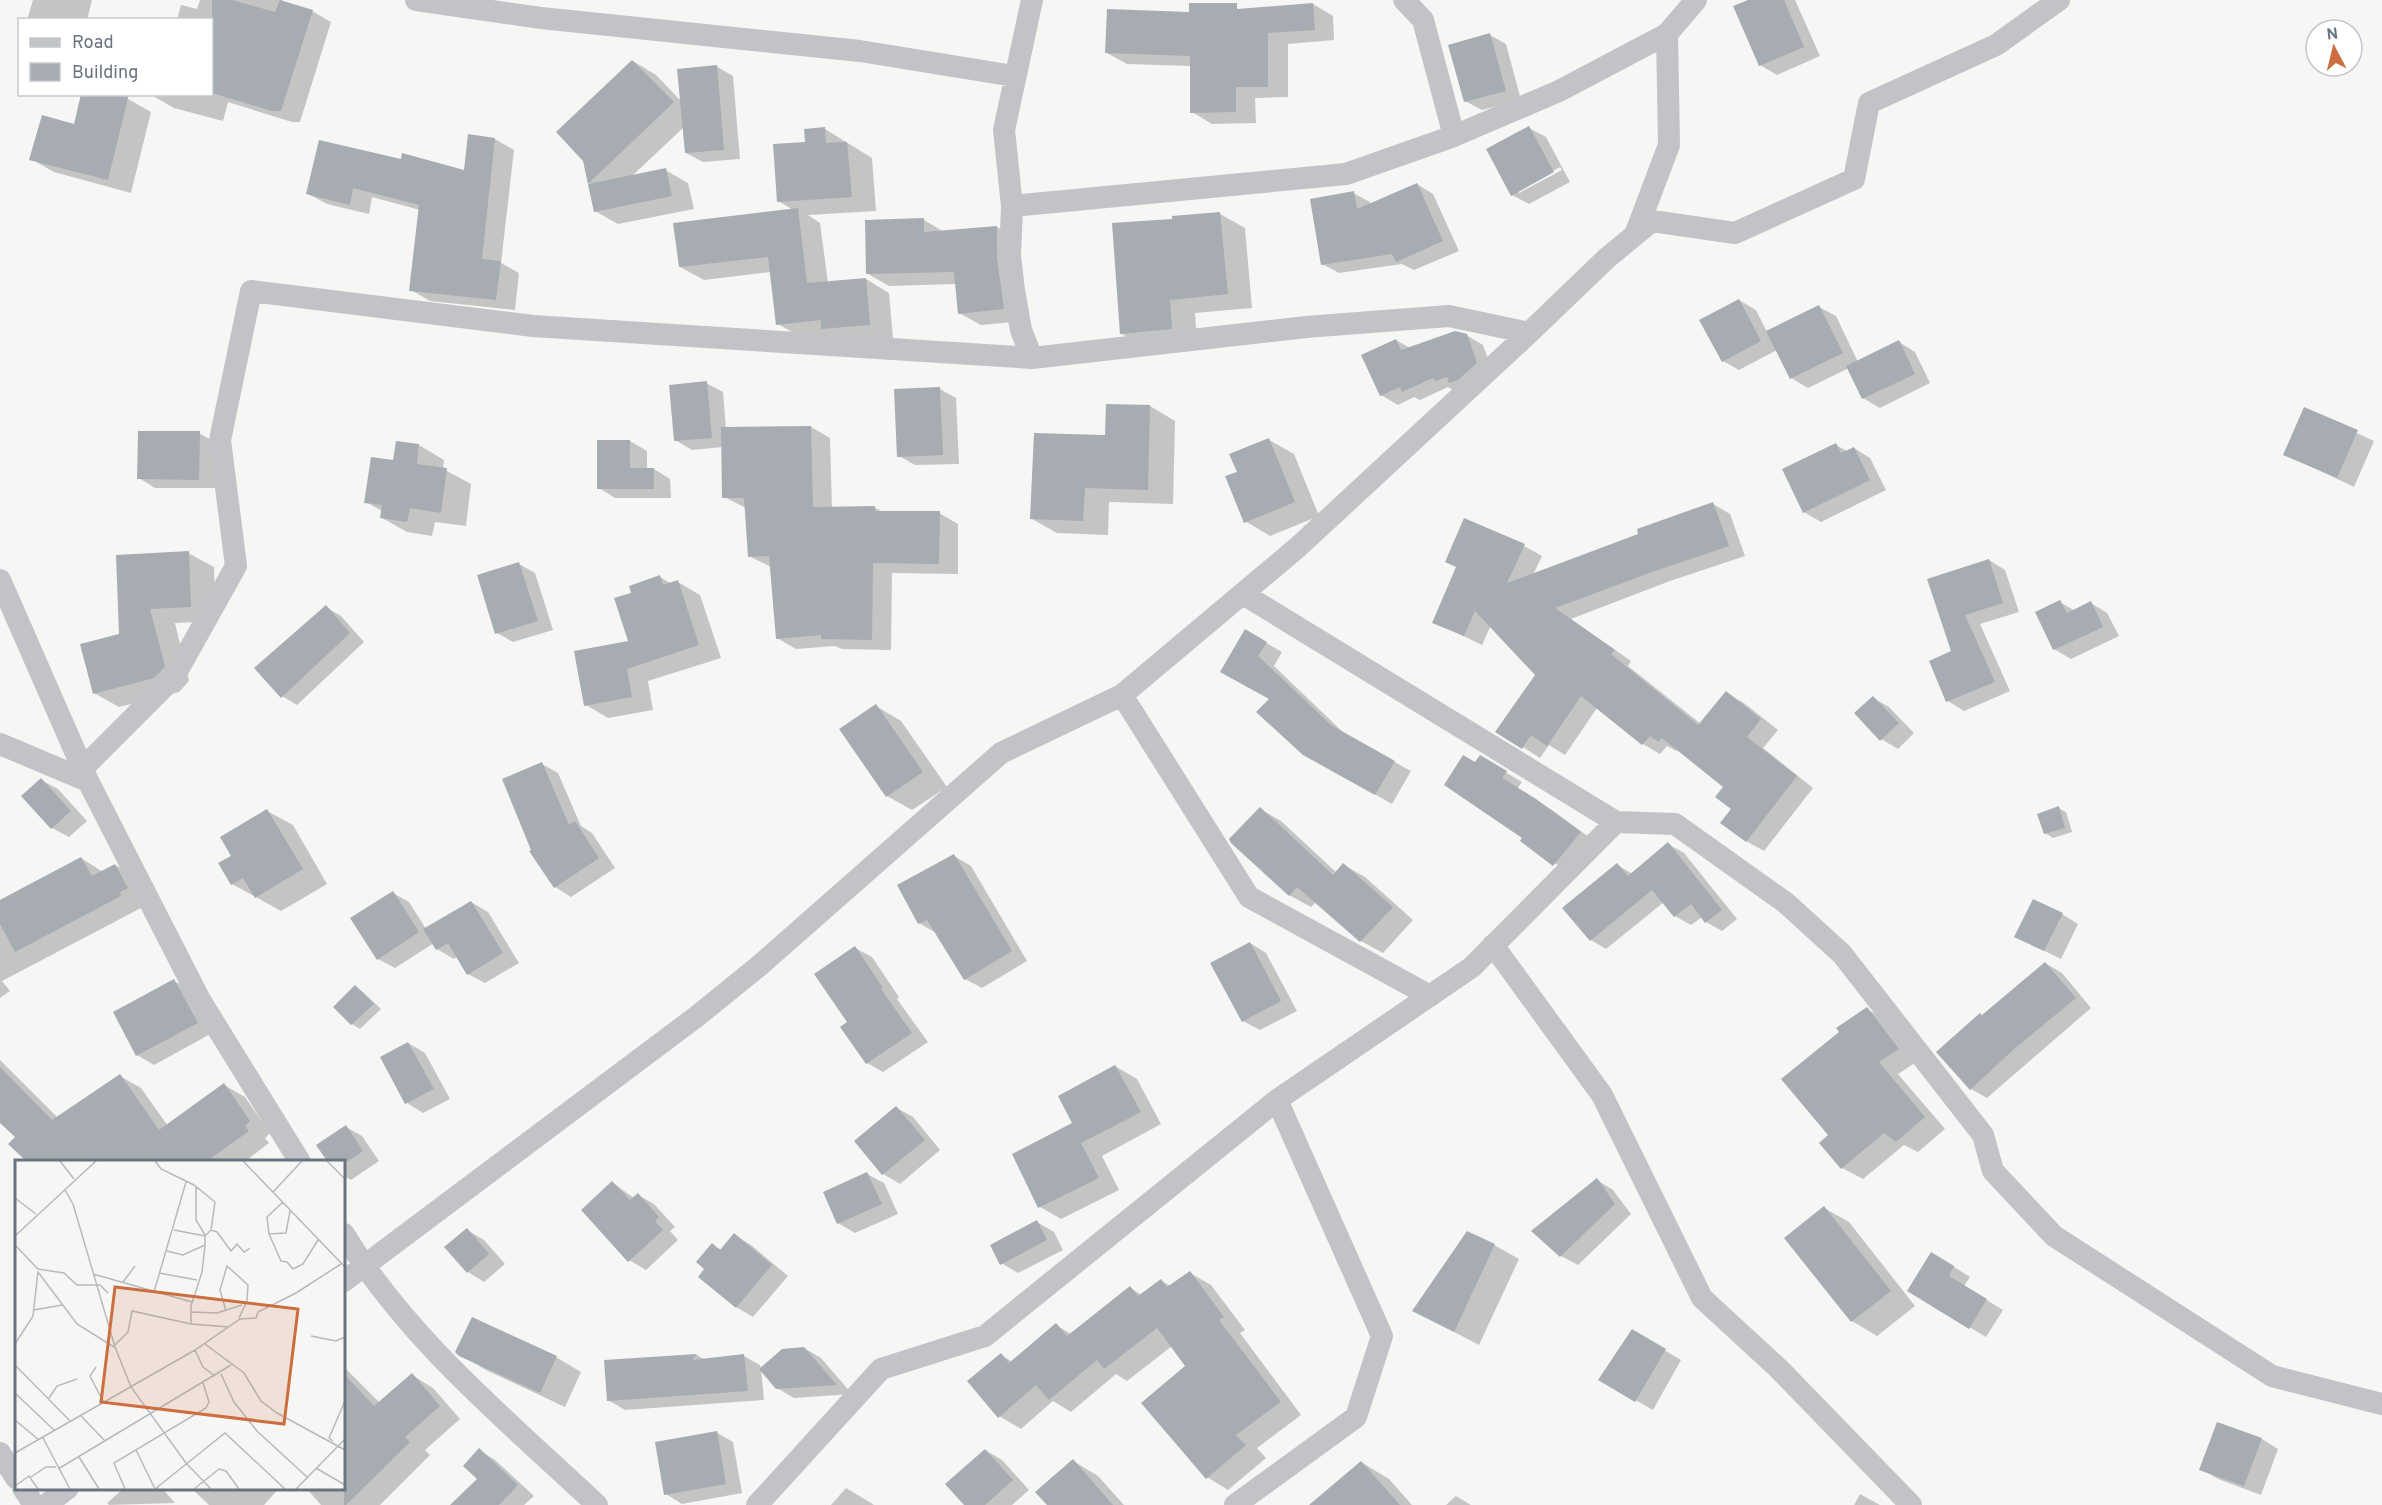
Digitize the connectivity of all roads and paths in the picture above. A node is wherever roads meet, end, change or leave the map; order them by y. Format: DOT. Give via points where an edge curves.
graph roads {
  1 [pos="417,0"];
  2 [pos="1032,0"];
  3 [pos="1404,0"];
  4 [pos="1696,0"];
  5 [pos="2060,0"];
  6 [pos="512,7"];
  7 [pos="1667,34"];
  8 [pos="1014,76"];
  9 [pos="1454,136"];
  10 [pos="1012,206"];
  11 [pos="1635,235"];
  12 [pos="1529,333"];
  13 [pos="1032,358"];
  14 [pos="0,580"];
  15 [pos="1243,594"];
  16 [pos="1122,695"];
  17 [pos="0,744"];
  18 [pos="85,775"];
  19 [pos="1616,822"];
  20 [pos="1494,945"];
  21 [pos="1430,996"];
  22 [pos="1277,1100"];
  23 [pos="299,1160"];
  24 [pos="345,1236"];
  25 [pos="363,1267"];
  26 [pos="345,1280"];
  27 [pos="2382,1404"];
  28 [pos="0,1453"];
  29 [pos="15,1476"];
  30 [pos="24,1490"];
  31 [pos="65,1490"];
  32 [pos="34,1505"];
  33 [pos="46,1505"];
  34 [pos="597,1505"];
  35 [pos="757,1505"];
  36 [pos="1235,1505"];
  37 [pos="1911,1505"];
  1 -- 6 [label="street"];
  2 -- 8 [label="street"];
  3 -- 9 [label="street" via="1423,20"];
  4 -- 7 [label="street"];
  5 -- 11 [label="street" via="1996,45 1869,103 1854,179 1735,233 1652,221"];
  6 -- 8 [label="street" via="860,51"];
  7 -- 9 [label="street" via="1559,91"];
  7 -- 11 [label="street" via="1669,145"];
  8 -- 10 [label="street" via="1004,130"];
  9 -- 10 [label="street" via="1346,174"];
  10 -- 13 [label="street" via="1010,256 1014,290 1021,330"];
  11 -- 12 [label="street"];
  12 -- 13 [label="street" via="1449,316 1306,327"];
  12 -- 15 [label="street"];
  13 -- 18 [label="street" via="534,326 251,291 220,440 236,566 174,677"];
  14 -- 18 [label="street"];
  15 -- 16 [label="street"];
  15 -- 19 [label="street"];
  16 -- 21 [label="street" via="1249,897"];
  16 -- 25 [label="street" via="1001,753 732,988"];
  17 -- 18 [label="street"];
  18 -- 23 [label="street" via="200,1000"];
  19 -- 20 [label="street"];
  19 -- 27 [label="street" via="1675,824 1786,903 1842,954 1983,1135 1993,1171 2054,1236 2272,1376"];
  20 -- 21 [label="street" via="1472,967"];
  20 -- 37 [label="street" via="1602,1095 1702,1298 1779,1369"];
  21 -- 22 [label="street"];
  22 -- 35 [label="street" via="985,1336 881,1369"];
  22 -- 36 [label="street" via="1382,1336 1356,1417"];
  24 -- 25 [label="street"];
  25 -- 26 [label="street"];
  25 -- 34 [label="street" via="445,1361"];
  28 -- 29 [label="street"];
  30 -- 32 [label="street"];
  31 -- 33 [label="street"];
}
